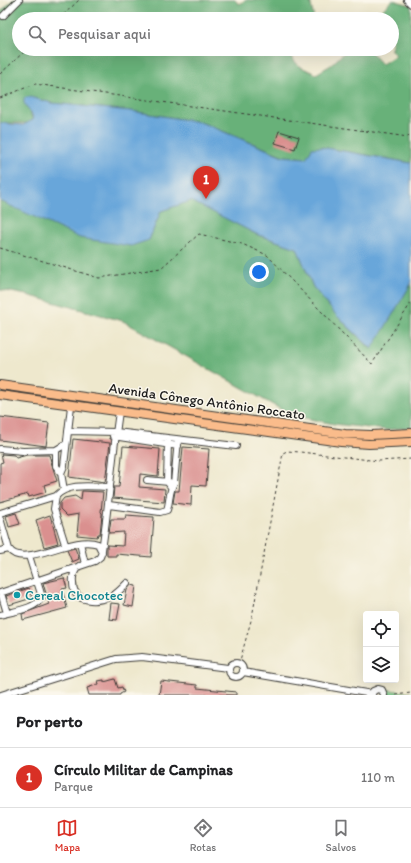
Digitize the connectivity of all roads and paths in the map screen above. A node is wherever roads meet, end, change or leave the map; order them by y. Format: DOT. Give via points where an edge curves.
graph roads {
  1 [pos="19,0"];
  2 [pos="79,0"];
  3 [pos="407,0"];
  4 [pos="411,4"];
  5 [pos="66,12"];
  6 [pos="3,16"];
  7 [pos="19,56"];
  8 [pos="0,74"];
  9 [pos="0,98"];
  10 [pos="411,134"];
  11 [pos="0,248"];
  12 [pos="411,303"];
  13 [pos="0,385"];
  14 [pos="0,395"];
  15 [pos="71,406"];
  16 [pos="119,412"];
  17 [pos="68,431"];
  18 [pos="411,433"];
  19 [pos="113,434"];
  20 [pos="168,442"];
  21 [pos="411,442"];
  22 [pos="178,443"];
  23 [pos="66,444"];
  24 [pos="236,446"];
  25 [pos="0,449"];
  26 [pos="56,450"];
  27 [pos="411,459"];
  28 [pos="61,472"];
  29 [pos="147,480"];
  30 [pos="167,481"];
  31 [pos="172,485"];
  32 [pos="110,487"];
  33 [pos="64,490"];
  34 [pos="56,496"];
  35 [pos="109,505"];
  36 [pos="0,512"];
  37 [pos="0,518"];
  38 [pos="80,543"];
  39 [pos="65,544"];
  40 [pos="9,549"];
  41 [pos="0,551"];
  42 [pos="102,552"];
  43 [pos="29,556"];
  44 [pos="82,565"];
  45 [pos="38,581"];
  46 [pos="127,584"];
  47 [pos="1,593"];
  48 [pos="7,613"];
  49 [pos="0,615"];
  50 [pos="240,664"];
  51 [pos="228,668"];
  52 [pos="243,672"];
  53 [pos="411,693"];
  54 [pos="1,695"];
  55 [pos="372,695"];
  56 [pos="384,695"];
  57 [pos="395,695"];
  1 -- 6 [label="street"];
  2 -- 5 [label="path"];
  3 -- 4 [label="street"];
  7 -- 8 [label="path"];
  9 -- 10 [label="path" via="35,84 408,137"];
  11 -- 12 [label="path" via="99,278 161,268 199,234 242,244 267,255 372,364"];
  13 -- 18 [label="main road, Avenida Cônego Antônio Roccato" via="345,434"];
  14 -- 15 [label="main road, Avenida Cônego Antônio Roccato"];
  15 -- 16 [label="main road, Avenida Cônego Antônio Roccato"];
  15 -- 17 [label="street"];
  16 -- 19 [label="street"];
  16 -- 21 [label="main road, Avenida Cônego Antônio Roccato" via="341,442"];
  17 -- 19 [label="street"];
  17 -- 23 [label="street"];
  19 -- 20 [label="street"];
  19 -- 32 [label="street"];
  20 -- 22 [label="street"];
  20 -- 30 [label="street"];
  22 -- 24 [label="street"];
  22 -- 31 [label="street"];
  23 -- 26 [label="street"];
  23 -- 28 [label="street"];
  25 -- 26 [label="street"];
  26 -- 28 [label="street" via="56,466"];
  27 -- 50 [label="path" via="379,461 300,452 283,453 252,617"];
  28 -- 33 [label="street"];
  29 -- 30 [label="street"];
  30 -- 31 [label="street"];
  31 -- 35 [label="street" via="169,506 163,512"];
  32 -- 33 [label="street" via="80,486"];
  32 -- 35 [label="street"];
  33 -- 34 [label="street"];
  34 -- 36 [label="street"];
  34 -- 39 [label="street" via="54,509"];
  35 -- 42 [label="street"];
  37 -- 40 [label="street"];
  38 -- 39 [label="street"];
  38 -- 42 [label="street" via="95,543 100,546"];
  38 -- 44 [label="street"];
  39 -- 43 [label="street"];
  40 -- 41 [label="street"];
  40 -- 43 [label="street" via="17,556"];
  42 -- 44 [label="street" via="98,560"];
  43 -- 45 [label="street"];
  44 -- 45 [label="street"];
  44 -- 46 [label="street" via="74,575 73,586 77,596 82,599 97,600 113,596"];
  45 -- 47 [label="street"];
  45 -- 48 [label="street" via="40,600"];
  47 -- 48 [label="street"];
  48 -- 49 [label="street"];
  50 -- 51 [label="street" via="234,663"];
  50 -- 52 [label="street"];
  51 -- 52 [label="street" via="230,675 234,677 240,676"];
  51 -- 54 [label="street" via="142,657 116,659"];
  52 -- 55 [label="street"];
  53 -- 57 [label="path"];
  55 -- 56 [label="street" via="378,689 383,691"];
}
